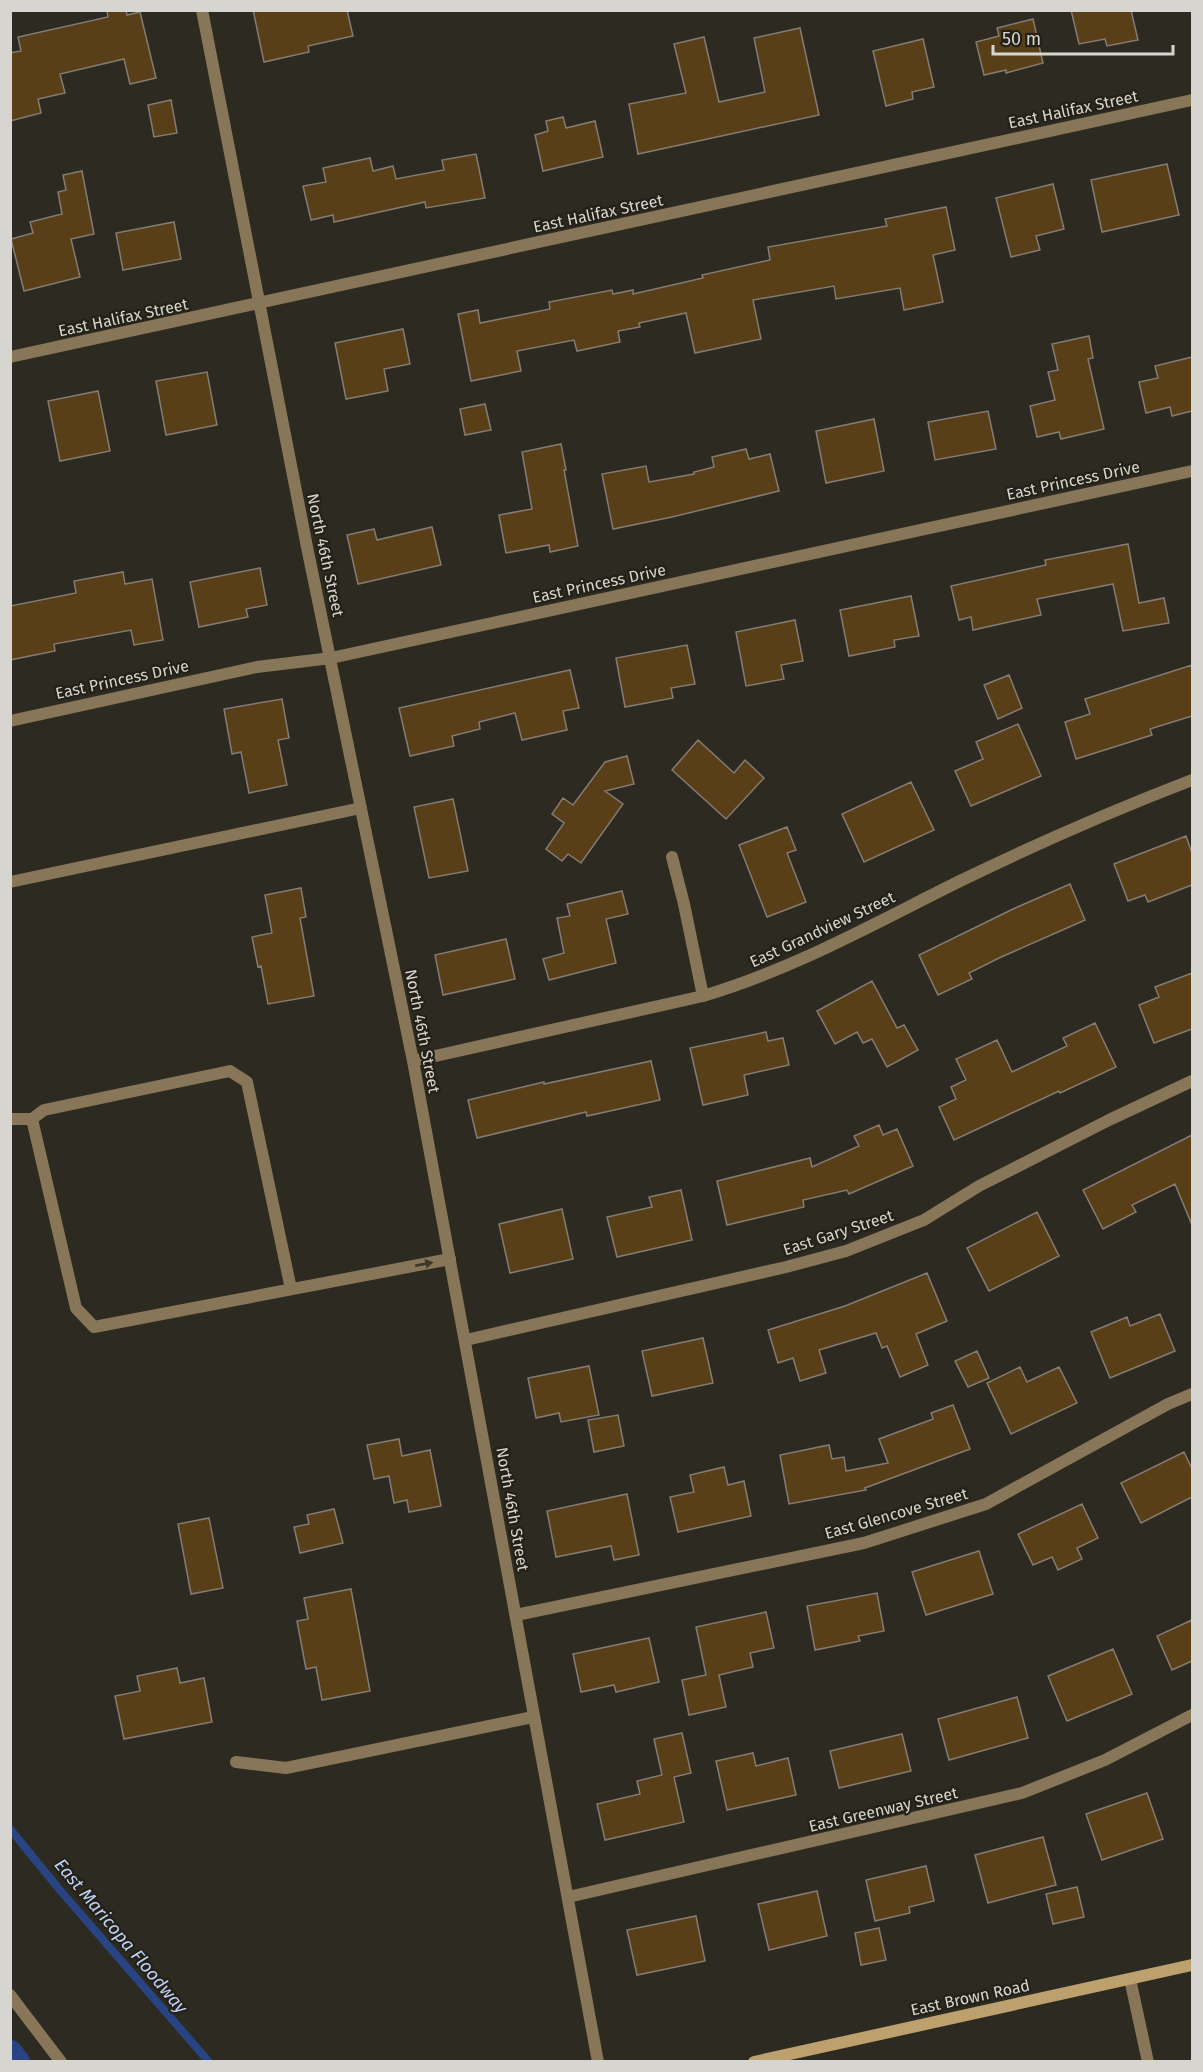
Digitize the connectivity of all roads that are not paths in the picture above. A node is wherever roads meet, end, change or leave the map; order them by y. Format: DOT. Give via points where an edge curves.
graph roads {
  1 [pos="202,10"];
  2 [pos="1192,100"];
  3 [pos="259,305"];
  4 [pos="10,357"];
  5 [pos="1192,471"];
  6 [pos="331,658"];
  7 [pos="10,721"];
  8 [pos="1192,780"];
  9 [pos="361,808"];
  10 [pos="672,857"];
  11 [pos="10,882"];
  12 [pos="703,996"];
  13 [pos="413,1061"];
  14 [pos="1192,1081"];
  15 [pos="10,1119"];
  16 [pos="32,1119"];
  17 [pos="450,1259"];
  18 [pos="291,1289"];
  19 [pos="466,1340"];
  20 [pos="1192,1394"];
  21 [pos="516,1615"];
  22 [pos="1192,1715"];
  23 [pos="533,1717"];
  24 [pos="236,1762"];
  25 [pos="567,1897"];
  26 [pos="1192,1965"];
  27 [pos="1130,1979"];
  28 [pos="10,1995"];
  29 [pos="61,2061"];
  30 [pos="598,2061"];
  31 [pos="754,2061"];
  32 [pos="1148,2061"];
  1 -- 3 [label="street, North 46th Street"];
  2 -- 3 [label="street, East Halifax Street"];
  3 -- 4 [label="street, East Halifax Street"];
  3 -- 6 [label="street, North 46th Street"];
  5 -- 6 [label="street, East Princess Drive"];
  6 -- 7 [label="street, East Princess Drive" via="257,667"];
  6 -- 9 [label="street, North 46th Street"];
  8 -- 12 [label="street, East Grandview Street" via="993,865 801,961"];
  9 -- 11 [label="street"];
  9 -- 13 [label="street, North 46th Street"];
  10 -- 12 [label="street"];
  12 -- 13 [label="street, East Grandview Street"];
  13 -- 17 [label="street, North 46th Street"];
  14 -- 19 [label="street, East Gary Street" via="979,1186 924,1220 846,1251"];
  15 -- 16 [label="street"];
  16 -- 18 [label="street" via="76,1308 94,1327"];
  16 -- 18 [label="street" via="44,1110 230,1071 247,1082"];
  18 -- 17 [label="street, one-way"];
  17 -- 19 [label="street, North 46th Street"];
  19 -- 21 [label="street, North 46th Street"];
  20 -- 21 [label="street, East Glencove Street" via="986,1504 864,1543"];
  21 -- 23 [label="street, North 46th Street"];
  22 -- 25 [label="street, East Greenway Street" via="1105,1760 1022,1793"];
  23 -- 24 [label="street" via="286,1768"];
  23 -- 25 [label="street, North 46th Street"];
  25 -- 30 [label="street, North 46th Street"];
  26 -- 27 [label="main road, East Brown Road"];
  27 -- 31 [label="main road, East Brown Road"];
  27 -- 32 [label="street"];
  28 -- 29 [label="street"];
}
